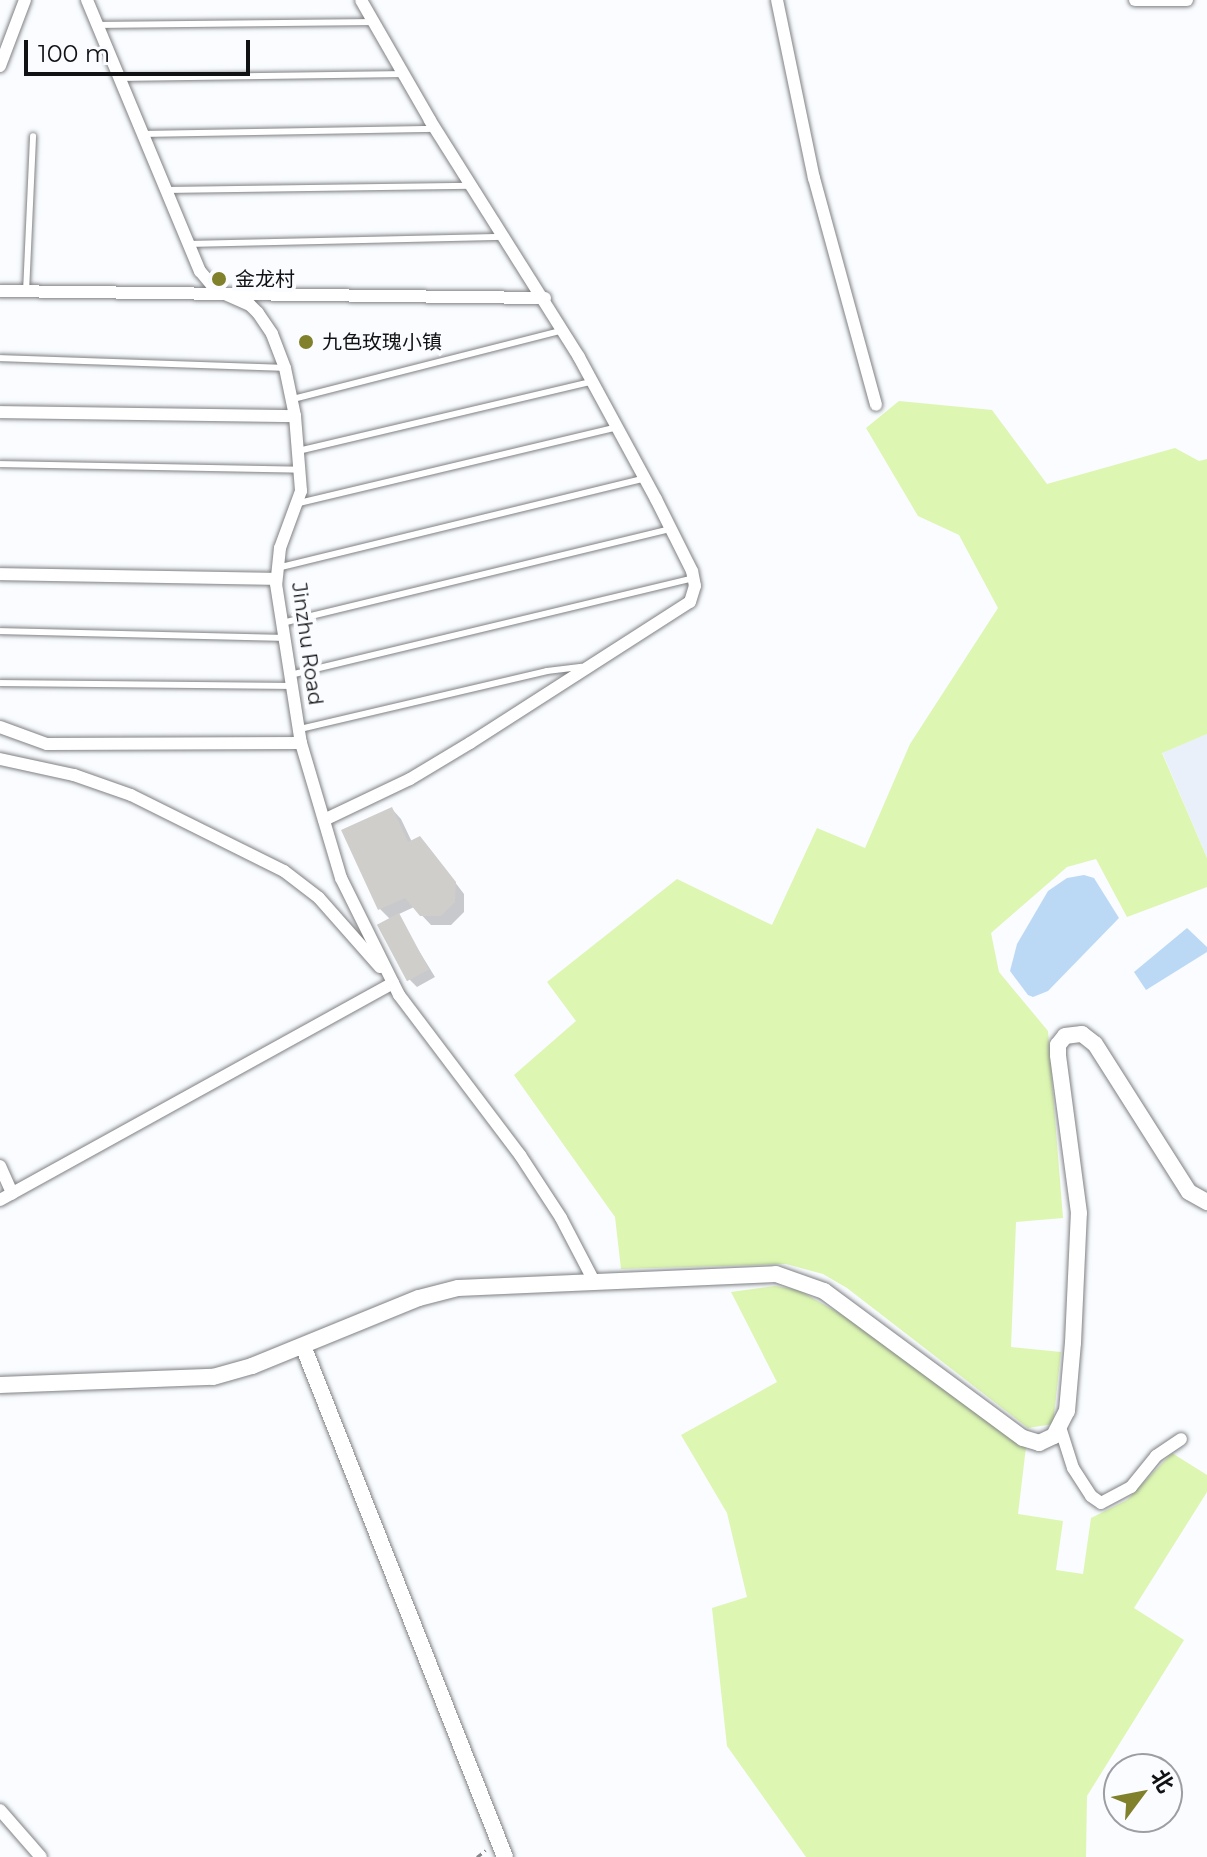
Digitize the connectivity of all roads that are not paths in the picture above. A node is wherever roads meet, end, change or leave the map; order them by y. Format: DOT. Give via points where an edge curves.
graph roads {
  1 [pos="25,0"];
  2 [pos="87,0"];
  3 [pos="361,0"];
  4 [pos="777,0"];
  5 [pos="1135,0"];
  6 [pos="1187,0"];
  7 [pos="373,22"];
  8 [pos="97,25"];
  9 [pos="0,66"];
  10 [pos="403,74"];
  11 [pos="120,78"];
  12 [pos="436,129"];
  13 [pos="143,134"];
  14 [pos="33,136"];
  15 [pos="473,186"];
  16 [pos="167,190"];
  17 [pos="506,237"];
  18 [pos="188,244"];
  19 [pos="0,291"];
  20 [pos="26,292"];
  21 [pos="226,296"];
  22 [pos="545,298"];
  23 [pos="564,330"];
  24 [pos="0,358"];
  25 [pos="285,368"];
  26 [pos="593,381"];
  27 [pos="293,399"];
  28 [pos="876,405"];
  29 [pos="0,412"];
  30 [pos="295,416"];
  31 [pos="619,427"];
  32 [pos="298,451"];
  33 [pos="0,464"];
  34 [pos="300,470"];
  35 [pos="646,478"];
  36 [pos="299,503"];
  37 [pos="671,529"];
  38 [pos="0,574"];
  39 [pos="277,574"];
  40 [pos="694,578"];
  41 [pos="282,623"];
  42 [pos="0,631"];
  43 [pos="285,638"];
  44 [pos="589,666"];
  45 [pos="291,681"];
  46 [pos="0,683"];
  47 [pos="0,727"];
  48 [pos="300,736"];
  49 [pos="0,759"];
  50 [pos="324,820"];
  51 [pos="391,979"];
  52 [pos="0,1166"];
  53 [pos="12,1193"];
  54 [pos="0,1200"];
  55 [pos="1207,1202"];
  56 [pos="594,1281"];
  57 [pos="303,1346"];
  58 [pos="0,1385"];
  59 [pos="1060,1427"];
  60 [pos="1181,1439"];
  61 [pos="0,1810"];
  62 [pos="41,1857"];
  63 [pos="505,1857"];
  1 -- 9 [label="street"];
  2 -- 8 [label="street, Jinzhu Road"];
  3 -- 7 [label="street"];
  4 -- 28 [label="street" via="814,178"];
  5 -- 6 [label="street"];
  7 -- 8 [label="lane"];
  7 -- 10 [label="street"];
  8 -- 11 [label="street, Jinzhu Road"];
  10 -- 11 [label="lane"];
  10 -- 12 [label="street"];
  11 -- 13 [label="street, Jinzhu Road"];
  12 -- 13 [label="lane"];
  12 -- 15 [label="street"];
  13 -- 16 [label="street, Jinzhu Road"];
  14 -- 20 [label="lane"];
  15 -- 16 [label="lane"];
  15 -- 17 [label="street"];
  16 -- 18 [label="street, Jinzhu Road"];
  17 -- 18 [label="lane"];
  17 -- 22 [label="street"];
  18 -- 21 [label="street, Jinzhu Road" via="207,281"];
  19 -- 20 [label="street"];
  20 -- 21 [label="street"];
  21 -- 22 [label="street"];
  21 -- 25 [label="street, Jinzhu Road" via="258,313"];
  22 -- 23 [label="street"];
  23 -- 26 [label="street"];
  23 -- 27 [label="lane"];
  24 -- 25 [label="lane"];
  25 -- 27 [label="street, Jinzhu Road"];
  26 -- 31 [label="street"];
  26 -- 32 [label="lane"];
  27 -- 30 [label="street, Jinzhu Road"];
  29 -- 30 [label="street"];
  30 -- 32 [label="street, Jinzhu Road"];
  31 -- 35 [label="street"];
  31 -- 36 [label="lane"];
  32 -- 34 [label="street, Jinzhu Road"];
  33 -- 34 [label="lane"];
  34 -- 36 [label="street, Jinzhu Road"];
  35 -- 37 [label="street"];
  35 -- 39 [label="lane"];
  36 -- 39 [label="street, Jinzhu Road" via="280,548"];
  37 -- 40 [label="street"];
  37 -- 41 [label="lane"];
  38 -- 39 [label="street"];
  39 -- 41 [label="street, Jinzhu Road"];
  40 -- 44 [label="street" via="690,602"];
  40 -- 45 [label="lane"];
  41 -- 43 [label="street, Jinzhu Road"];
  42 -- 43 [label="lane"];
  43 -- 45 [label="street, Jinzhu Road"];
  44 -- 48 [label="lane" via="547,671"];
  44 -- 50 [label="street" via="441,761"];
  45 -- 46 [label="lane"];
  45 -- 48 [label="street, Jinzhu Road"];
  47 -- 48 [label="street" via="47,744"];
  48 -- 50 [label="street, Jinzhu Road"];
  49 -- 51 [label="street" via="103,784 284,871 319,898"];
  50 -- 51 [label="street, Jinzhu Road" via="341,878"];
  51 -- 53 [label="street"];
  51 -- 56 [label="street, Jinzhu Road" via="543,1188"];
  52 -- 53 [label="street"];
  53 -- 54 [label="street"];
  55 -- 59 [label="main road" via="1189,1192 1095,1044 1076,1033 1061,1040 1058,1055 1079,1213 1069,1390"];
  56 -- 57 [label="main road" via="448,1290"];
  56 -- 59 [label="main road" via="787,1275 824,1291 1023,1438 1045,1442"];
  57 -- 58 [label="main road" via="200,1379"];
  57 -- 63 [label="main road"];
  59 -- 60 [label="street" via="1073,1468 1101,1503 1131,1487 1156,1456"];
  61 -- 62 [label="street"];
}
